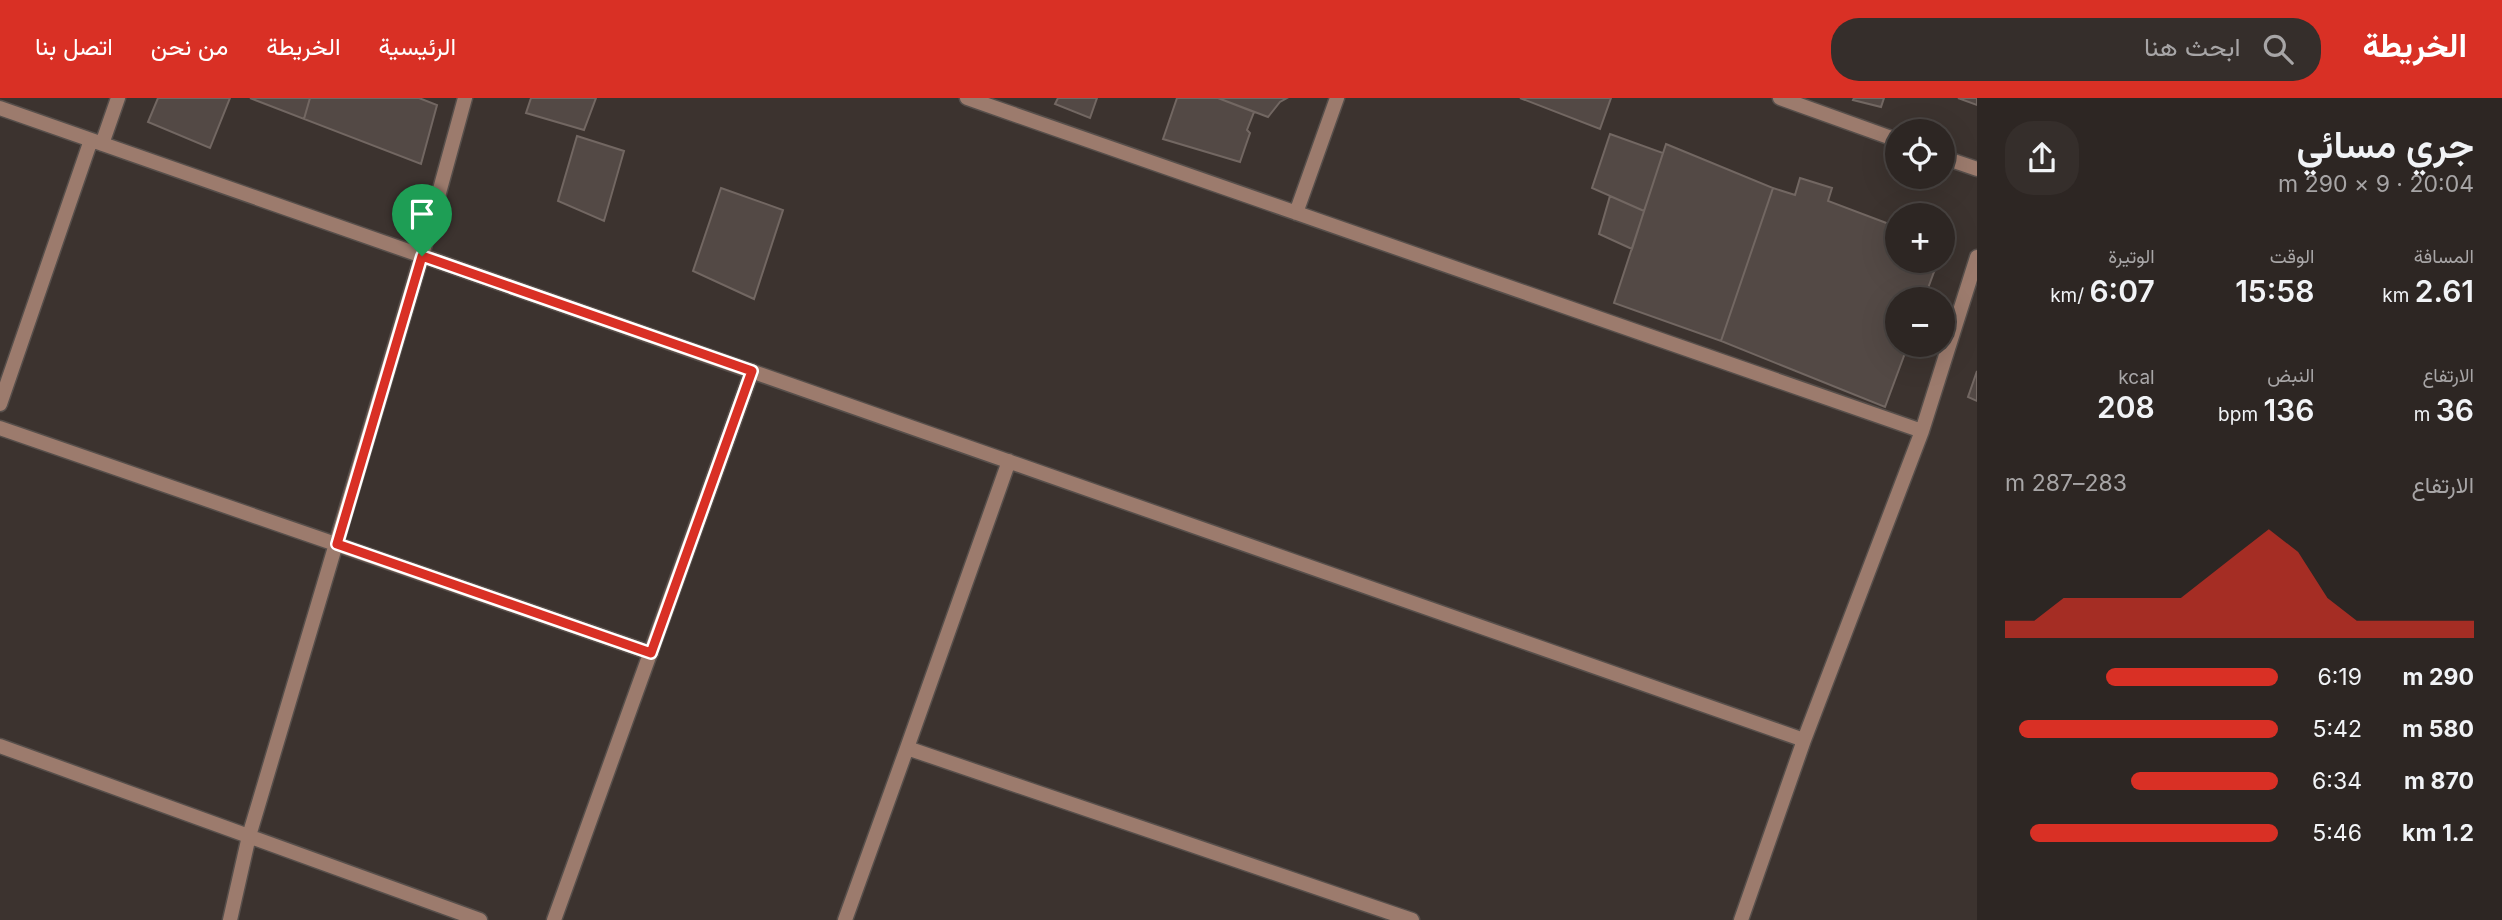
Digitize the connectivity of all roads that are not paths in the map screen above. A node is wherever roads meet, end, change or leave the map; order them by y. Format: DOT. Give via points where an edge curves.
graph roads {
  1 [pos="118,98"];
  2 [pos="465,98"];
  3 [pos="967,98"];
  4 [pos="1337,98"];
  5 [pos="1780,98"];
  6 [pos="0,108"];
  7 [pos="1885,136"];
  8 [pos="97,142"];
  9 [pos="1955,161"];
  10 [pos="1977,169"];
  11 [pos="1296,213"];
  12 [pos="422,256"];
  13 [pos="1977,257"];
  14 [pos="752,371"];
  15 [pos="0,404"];
  16 [pos="0,428"];
  17 [pos="1922,431"];
  18 [pos="1009,461"];
  19 [pos="337,544"];
  20 [pos="651,653"];
  21 [pos="1804,740"];
  22 [pos="0,746"];
  23 [pos="907,748"];
  24 [pos="249,836"];
  25 [pos="230,920"];
  26 [pos="480,920"];
  27 [pos="554,920"];
  28 [pos="845,920"];
  29 [pos="1412,920"];
  30 [pos="1741,920"];
  1 -- 8 [label="street"];
  2 -- 12 [label="street"];
  3 -- 11 [label="street"];
  4 -- 11 [label="street"];
  5 -- 7 [label="street"];
  6 -- 8 [label="street"];
  8 -- 12 [label="street"];
  8 -- 15 [label="street"];
  9 -- 10 [label="street"];
  11 -- 17 [label="street"];
  12 -- 14 [label="street"];
  12 -- 19 [label="street"];
  13 -- 17 [label="street"];
  14 -- 18 [label="street"];
  14 -- 20 [label="street"];
  16 -- 19 [label="street"];
  17 -- 21 [label="street"];
  18 -- 21 [label="street"];
  18 -- 23 [label="street"];
  19 -- 20 [label="street"];
  19 -- 24 [label="street"];
  20 -- 27 [label="street"];
  21 -- 30 [label="street"];
  22 -- 24 [label="street"];
  23 -- 28 [label="street"];
  23 -- 29 [label="street"];
  24 -- 25 [label="street"];
  24 -- 26 [label="street"];
}
